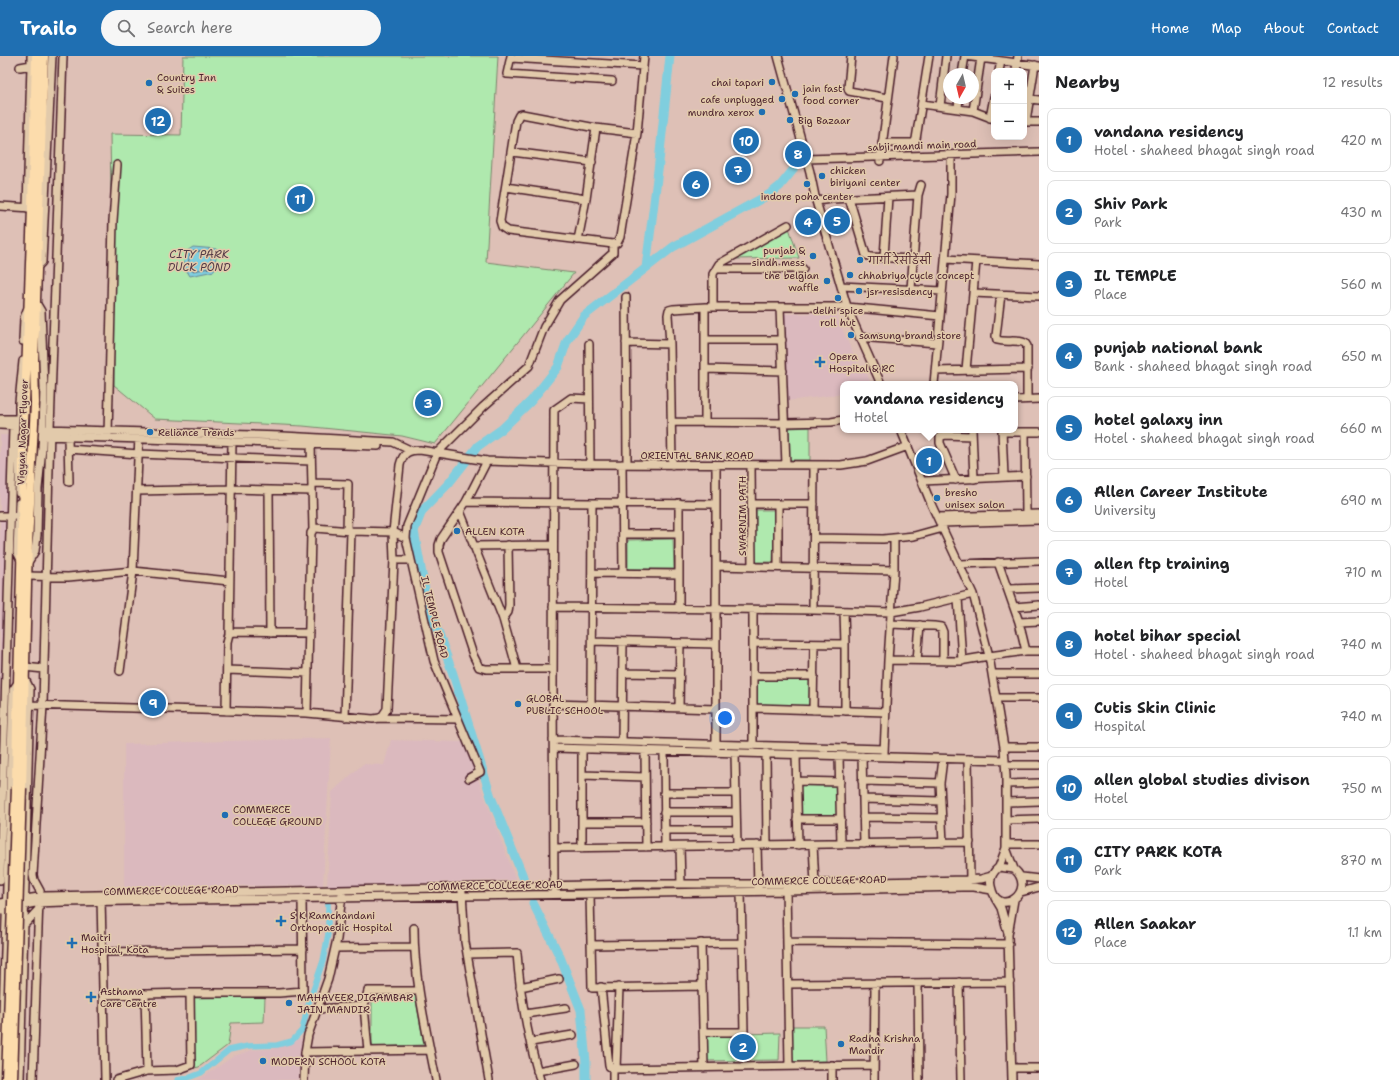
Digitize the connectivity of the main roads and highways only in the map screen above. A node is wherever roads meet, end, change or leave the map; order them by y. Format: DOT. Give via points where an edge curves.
graph roads {
  1 [pos="36,56"];
  2 [pos="44,56"];
  3 [pos="37,172"];
  4 [pos="33,208"];
  5 [pos="25,539"];
  6 [pos="24,562"];
  7 [pos="19,787"];
  8 [pos="6,1080"];
  9 [pos="13,1080"];
  1 -- 3 [label="main road"];
  2 -- 3 [label="main road"];
  3 -- 4 [label="main road"];
  4 -- 5 [label="main road, Vigyan Nagar Flyover, bridge" via="23,442"];
  4 -- 5 [label="main road, Vigyan Nagar Flyover, bridge" via="37,267 35,402"];
  5 -- 6 [label="main road, Vigyan Nagar Flyover"];
  6 -- 7 [label="main road" via="17,684"];
  6 -- 7 [label="main road" via="27,576"];
  7 -- 8 [label="main road, bridge"];
  7 -- 9 [label="main road, bridge"];
}
